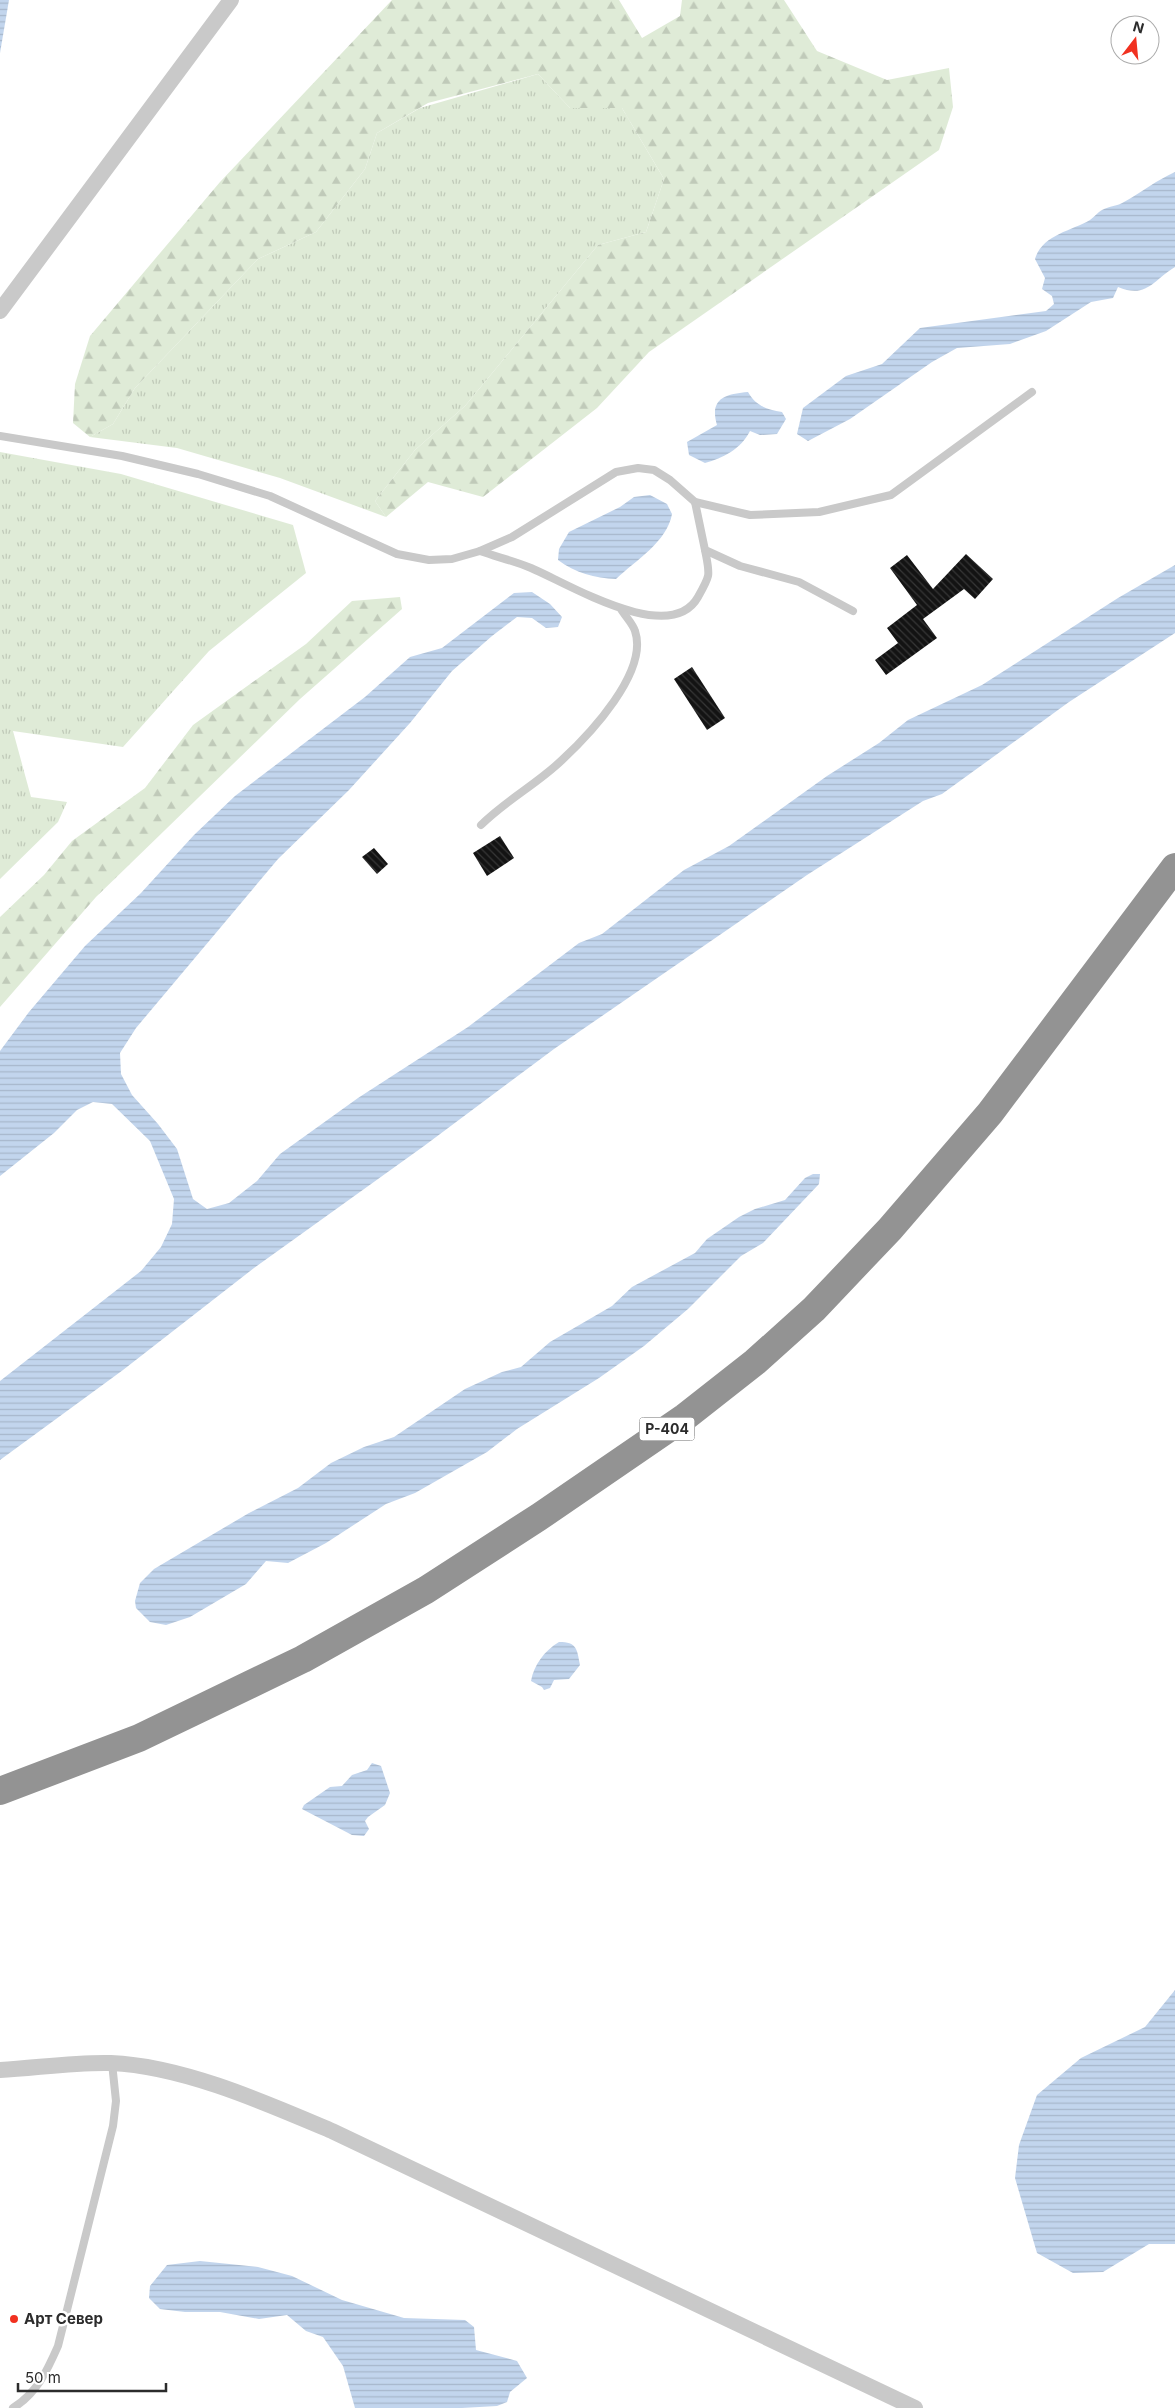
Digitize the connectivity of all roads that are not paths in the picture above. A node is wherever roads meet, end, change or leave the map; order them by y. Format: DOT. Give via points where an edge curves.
graph roads {
  1 [pos="231,0"];
  2 [pos="0,311"];
  3 [pos="1032,392"];
  4 [pos="0,436"];
  5 [pos="695,502"];
  6 [pos="705,550"];
  7 [pos="480,551"];
  8 [pos="621,609"];
  9 [pos="853,611"];
  10 [pos="481,825"];
  11 [pos="1175,867"];
  12 [pos="0,1791"];
  13 [pos="112,2063"];
  14 [pos="0,2070"];
  15 [pos="14,2408"];
  16 [pos="915,2408"];
  1 -- 2 [label="street"];
  3 -- 5 [label="lane" via="891,495 819,512 750,515"];
  4 -- 7 [label="lane" via="122,456 198,474 270,496 398,554 429,560 452,559"];
  5 -- 6 [label="lane"];
  5 -- 7 [label="lane" via="654,470 638,468 616,472 512,537"];
  6 -- 8 [label="lane" via="710,576 694,604 676,615 651,616"];
  6 -- 9 [label="lane" via="740,566 800,582"];
  7 -- 8 [label="lane" via="529,567"];
  8 -- 10 [label="lane" via="635,631 636,645 634,665 622,688 600,719 561,761"];
  11 -- 12 [label="highway, Р-404" via="990,1113 814,1310 755,1362 685,1417 426,1590 304,1659 139,1738"];
  13 -- 14 [label="street"];
  13 -- 15 [label="lane" via="116,2101 113,2126 58,2346 46,2375 36,2389"];
  13 -- 16 [label="street" via="221,2087 316,2124"];
}
